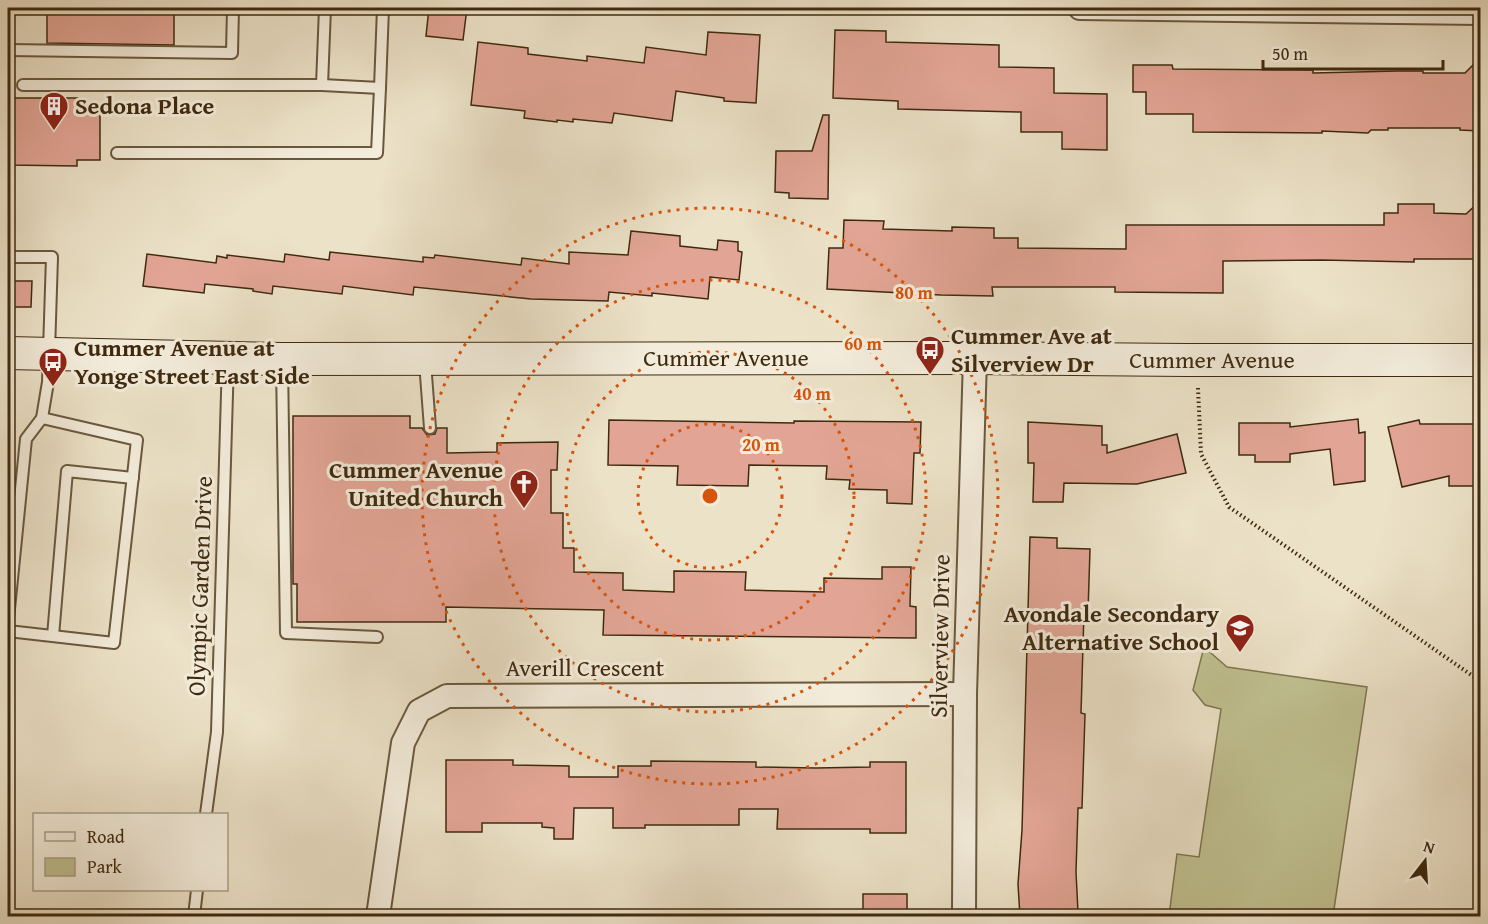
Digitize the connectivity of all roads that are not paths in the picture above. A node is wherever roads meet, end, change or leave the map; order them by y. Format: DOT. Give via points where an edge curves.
graph roads {
  1 [pos="233,8"];
  2 [pos="325,8"];
  3 [pos="383,8"];
  4 [pos="1080,8"];
  5 [pos="1480,13"];
  6 [pos="8,50"];
  7 [pos="23,84"];
  8 [pos="322,85"];
  9 [pos="380,88"];
  10 [pos="117,153"];
  11 [pos="8,257"];
  12 [pos="8,353"];
  13 [pos="49,354"];
  14 [pos="228,358"];
  15 [pos="975,358"];
  16 [pos="425,359"];
  17 [pos="282,360"];
  18 [pos="1480,360"];
  19 [pos="42,418"];
  20 [pos="430,428"];
  21 [pos="133,478"];
  22 [pos="8,619"];
  23 [pos="8,631"];
  24 [pos="54,636"];
  25 [pos="377,637"];
  26 [pos="965,694"];
  27 [pos="206,813"];
  28 [pos="197,891"];
  29 [pos="194,916"];
  30 [pos="378,916"];
  31 [pos="964,916"];
  1 -- 6 [label="lane" via="232,53"];
  2 -- 8 [label="lane"];
  3 -- 9 [label="lane"];
  4 -- 5 [label="street"];
  7 -- 8 [label="lane"];
  8 -- 9 [label="lane"];
  9 -- 10 [label="lane" via="377,153"];
  11 -- 13 [label="lane" via="51,257"];
  12 -- 13 [label="street, Cummer Avenue"];
  13 -- 14 [label="street, Cummer Avenue"];
  13 -- 19 [label="lane"];
  14 -- 17 [label="street, Cummer Avenue"];
  14 -- 27 [label="lane, Olympic Garden Drive" via="217,732"];
  15 -- 16 [label="street, Cummer Avenue"];
  15 -- 18 [label="street, Cummer Avenue"];
  15 -- 26 [label="street, Silverview Drive"];
  16 -- 17 [label="street, Cummer Avenue"];
  16 -- 20 [label="lane"];
  17 -- 25 [label="lane" via="286,633"];
  19 -- 21 [label="lane" via="138,440"];
  19 -- 22 [label="lane" via="26,440"];
  21 -- 24 [label="lane" via="114,643"];
  21 -- 24 [label="lane" via="68,471"];
  23 -- 24 [label="lane"];
  26 -- 30 [label="street, Averill Crescent" via="447,696 419,711 403,743"];
  26 -- 31 [label="street, Silverview Drive"];
  28 -- 29 [label="lane"];
}
